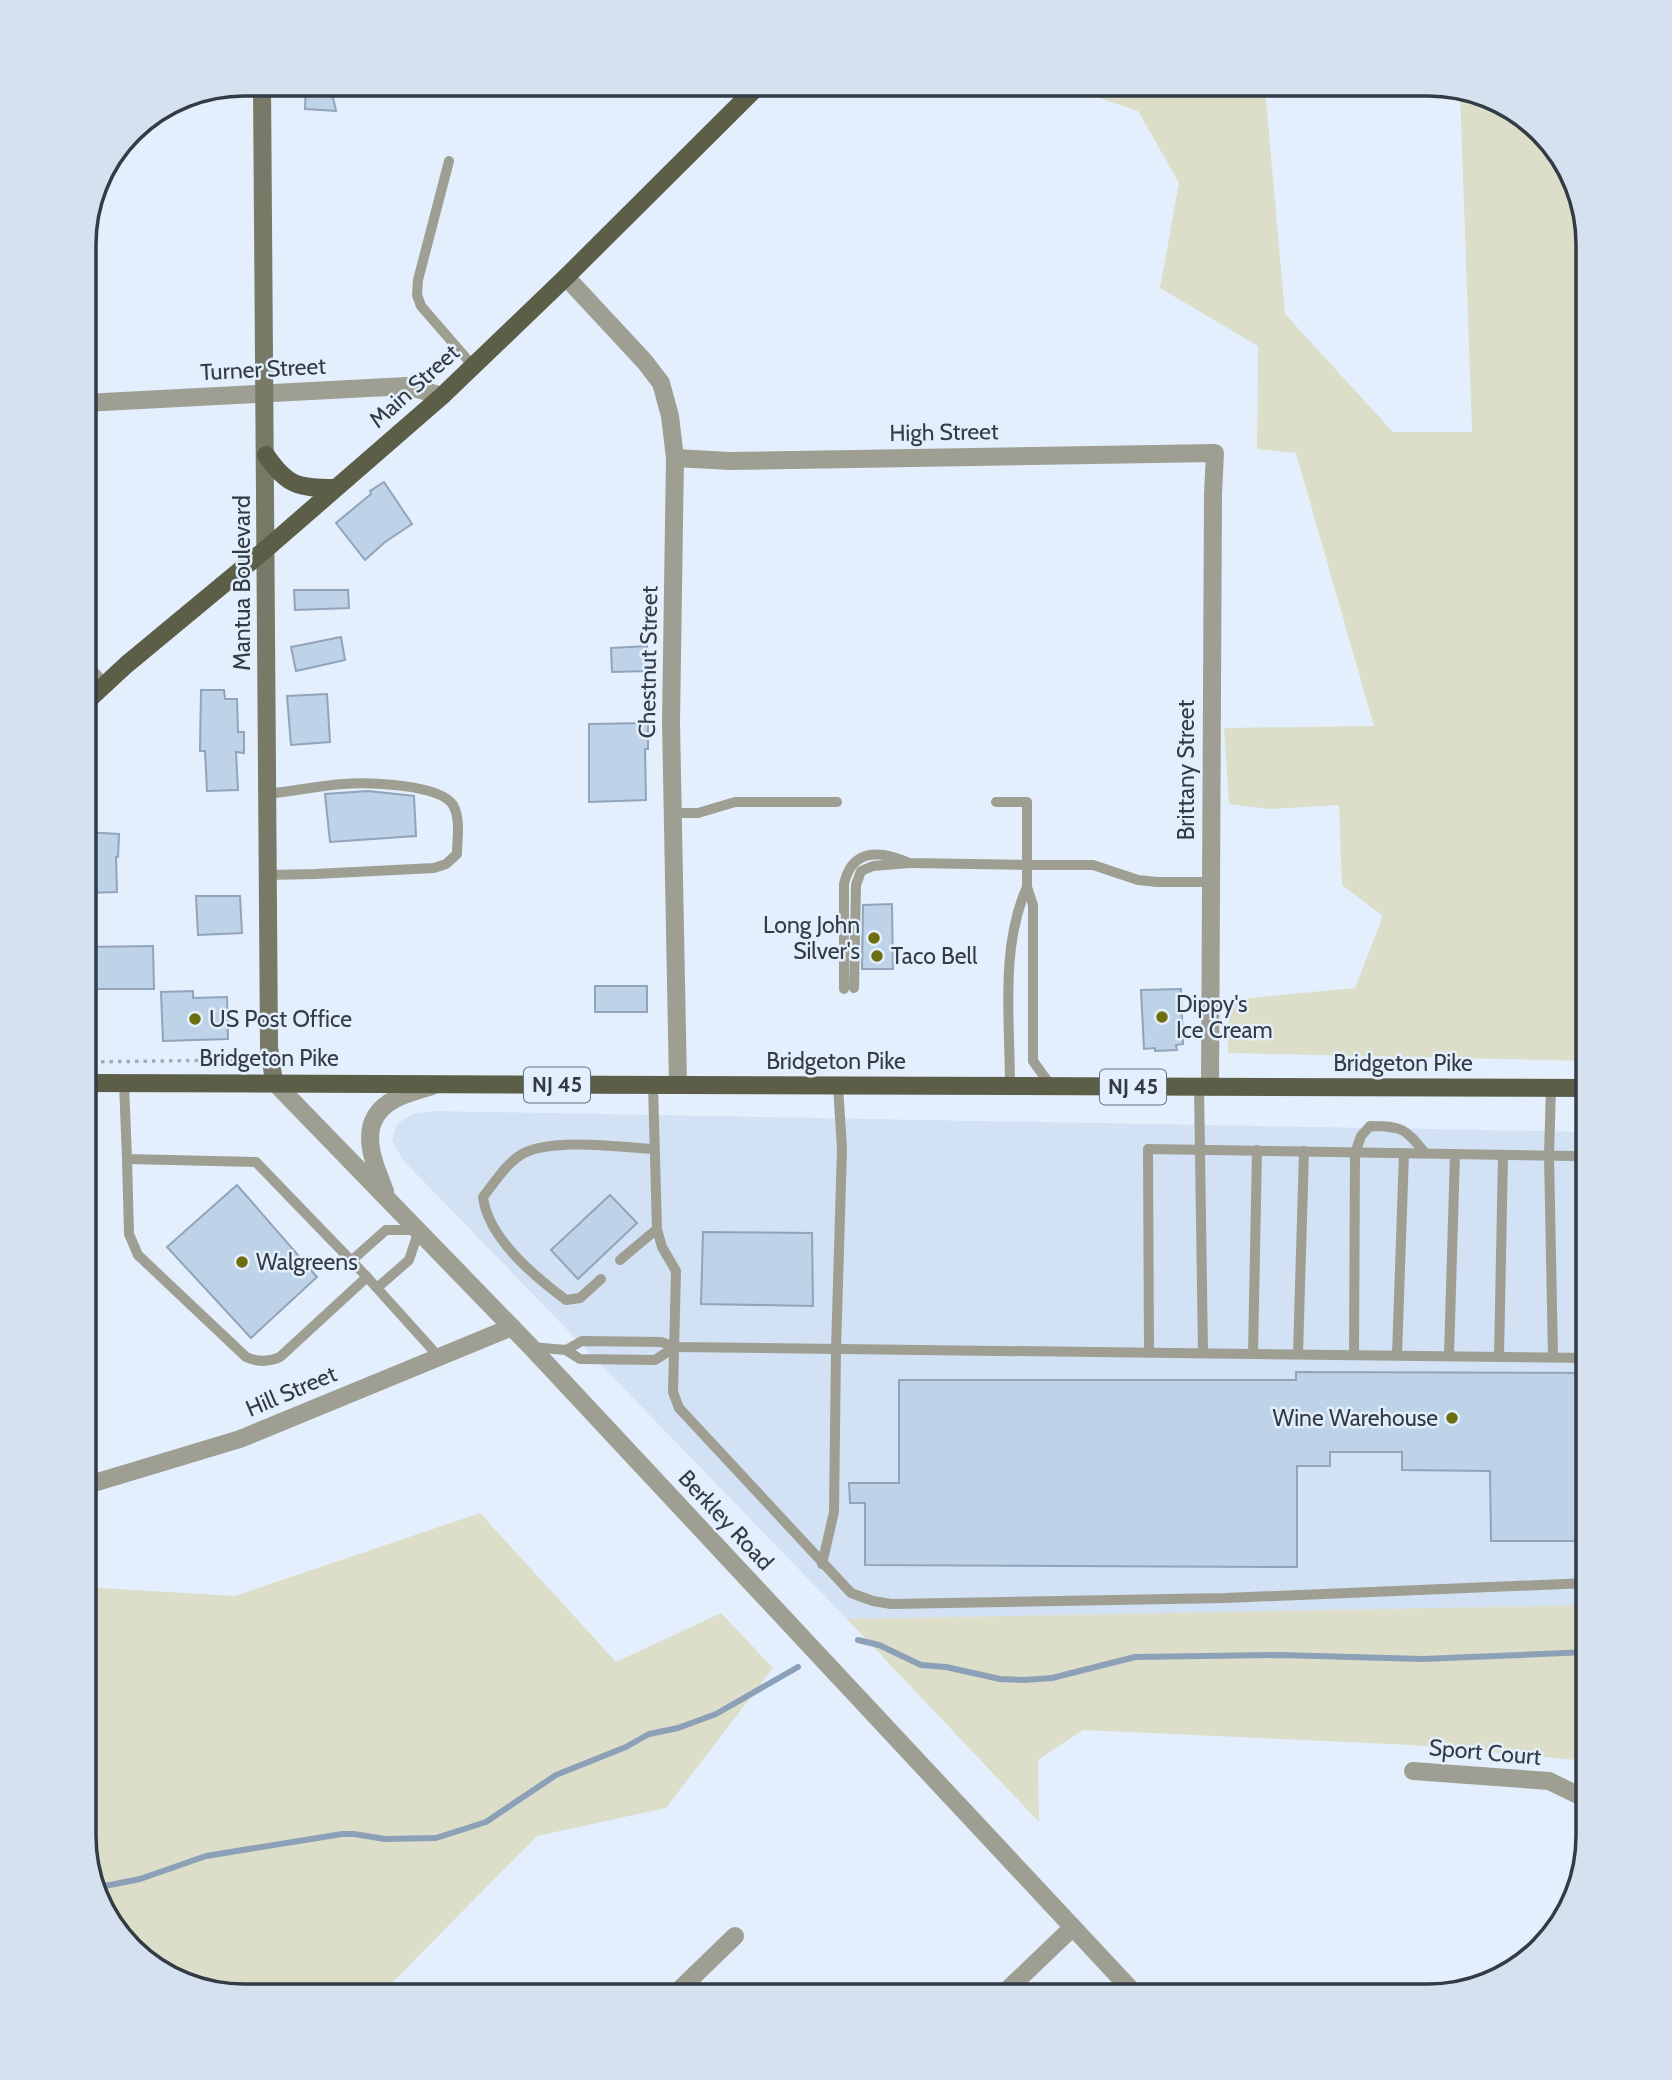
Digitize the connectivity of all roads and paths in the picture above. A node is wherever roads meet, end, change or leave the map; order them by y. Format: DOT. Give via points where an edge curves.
graph roads {
  1 [pos="262,96"];
  2 [pos="748,96"];
  3 [pos="449,161"];
  4 [pos="566,277"];
  5 [pos="473,366"];
  6 [pos="265,393"];
  7 [pos="442,396"];
  8 [pos="97,402"];
  9 [pos="1215,453"];
  10 [pos="266,455"];
  11 [pos="675,458"];
  12 [pos="335,488"];
  13 [pos="266,549"];
  14 [pos="97,675"];
  15 [pos="106,685"];
  16 [pos="97,693"];
  17 [pos="268,794"];
  18 [pos="836,802"];
  19 [pos="996,802"];
  20 [pos="673,813"];
  21 [pos="1027,865"];
  22 [pos="268,875"];
  23 [pos="1210,882"];
  24 [pos="1027,887"];
  25 [pos="849,988"];
  26 [pos="96,1062"];
  27 [pos="253,1064"];
  28 [pos="274,1082"];
  29 [pos="96,1083"];
  30 [pos="124,1083"];
  31 [pos="436,1084"];
  32 [pos="653,1085"];
  33 [pos="678,1085"];
  34 [pos="838,1086"];
  35 [pos="1010,1086"];
  36 [pos="1051,1086"];
  37 [pos="1204,1087"];
  38 [pos="1551,1088"];
  39 [pos="1576,1088"];
  40 [pos="654,1149"];
  41 [pos="1200,1150"];
  42 [pos="1257,1150"];
  43 [pos="1304,1151"];
  44 [pos="1355,1153"];
  45 [pos="1404,1153"];
  46 [pos="1424,1153"];
  47 [pos="1455,1154"];
  48 [pos="1503,1155"];
  49 [pos="1549,1155"];
  50 [pos="1576,1156"];
  51 [pos="127,1159"];
  52 [pos="389,1201"];
  53 [pos="657,1229"];
  54 [pos="419,1230"];
  55 [pos="620,1260"];
  56 [pos="351,1261"];
  57 [pos="367,1277"];
  58 [pos="601,1279"];
  59 [pos="377,1288"];
  60 [pos="512,1327"];
  61 [pos="531,1347"];
  62 [pos="675,1347"];
  63 [pos="566,1350"];
  64 [pos="836,1350"];
  65 [pos="1149,1352"];
  66 [pos="1203,1353"];
  67 [pos="1253,1354"];
  68 [pos="1298,1354"];
  69 [pos="1354,1355"];
  70 [pos="1397,1355"];
  71 [pos="1449,1355"];
  72 [pos="439,1357"];
  73 [pos="1499,1357"];
  74 [pos="1553,1357"];
  75 [pos="1576,1357"];
  76 [pos="96,1482"];
  77 [pos="822,1564"];
  78 [pos="1576,1583"];
  79 [pos="1413,1771"];
  80 [pos="1576,1794"];
  81 [pos="1072,1928"];
  82 [pos="735,1936"];
  83 [pos="685,1984"];
  84 [pos="1014,1984"];
  85 [pos="1126,1984"];
  1 -- 6 [label="main road, Mantua Boulevard"];
  2 -- 4 [label="main road, Main Street"];
  3 -- 5 [label="lane" via="417,295 421,306"];
  4 -- 5 [label="main road, Main Street"];
  4 -- 11 [label="street, Chestnut Street" via="661,383"];
  5 -- 7 [label="main road, Main Street"];
  6 -- 7 [label="street, Turner Street" via="407,386"];
  6 -- 8 [label="street, Turner Street"];
  6 -- 10 [label="main road, Mantua Boulevard"];
  7 -- 12 [label="main road, Main Street"];
  9 -- 11 [label="street, High Street" via="730,461"];
  9 -- 23 [label="street, Brittany Street"];
  10 -- 12 [label="main road" via="279,474 294,484"];
  10 -- 13 [label="main road, Mantua Boulevard"];
  11 -- 20 [label="street, Chestnut Street"];
  12 -- 13 [label="main road, Main Street"];
  13 -- 15 [label="main road, Main Street"];
  13 -- 17 [label="main road, Mantua Boulevard"];
  14 -- 15 [label="lane"];
  15 -- 16 [label="main road, Main Street"];
  17 -- 22 [label="main road, Mantua Boulevard"];
  17 -- 22 [label="lane" via="346,783 434,792 452,804 457,816 457,854 434,867"];
  18 -- 20 [label="lane" via="735,802 698,813"];
  19 -- 21 [label="lane" via="1027,802"];
  20 -- 33 [label="street, Chestnut Street"];
  21 -- 23 [label="lane" via="1093,865 1147,881"];
  21 -- 24 [label="lane"];
  21 -- 25 [label="lane" via="909,863 893,855 866,855 853,861 844,884"];
  22 -- 28 [label="main road, Mantua Boulevard" via="269,1047"];
  23 -- 37 [label="street, Brittany Street"];
  24 -- 35 [label="lane" via="1020,903 1009,972"];
  24 -- 36 [label="lane" via="1033,905 1033,1061"];
  26 -- 27 [label="path" via="233,1060"];
  28 -- 30 [label="main road, Bridgeton Pike / NJ 45"];
  28 -- 31 [label="main road, Bridgeton Pike / NJ 45"];
  28 -- 52 [label="street, Berkley Road"];
  29 -- 30 [label="main road, Bridgeton Pike / NJ 45"];
  30 -- 51 [label="lane"];
  31 -- 32 [label="main road, Bridgeton Pike / NJ 45"];
  31 -- 52 [label="street" via="396,1098 374,1118 371,1154"];
  32 -- 33 [label="main road, Bridgeton Pike / NJ 45"];
  32 -- 40 [label="lane"];
  33 -- 34 [label="main road, Bridgeton Pike / NJ 45"];
  34 -- 35 [label="main road, Bridgeton Pike / NJ 45"];
  34 -- 64 [label="lane" via="842,1149"];
  35 -- 36 [label="main road, Bridgeton Pike / NJ 45"];
  36 -- 37 [label="main road, Bridgeton Pike / NJ 45"];
  37 -- 38 [label="main road, Bridgeton Pike / NJ 45"];
  37 -- 41 [label="lane"];
  38 -- 39 [label="main road, Bridgeton Pike / NJ 45"];
  38 -- 49 [label="lane"];
  40 -- 53 [label="lane"];
  40 -- 58 [label="lane" via="563,1145 538,1149 515,1160 484,1197 488,1220 497,1235 566,1300 580,1298"];
  41 -- 42 [label="lane"];
  41 -- 65 [label="lane" via="1148,1149"];
  41 -- 66 [label="lane"];
  42 -- 43 [label="lane"];
  42 -- 67 [label="lane"];
  43 -- 44 [label="lane"];
  43 -- 68 [label="lane"];
  44 -- 45 [label="lane"];
  44 -- 46 [label="lane" via="1370,1126 1394,1126 1404,1129"];
  44 -- 69 [label="lane"];
  45 -- 46 [label="lane"];
  45 -- 70 [label="lane"];
  46 -- 47 [label="lane"];
  47 -- 48 [label="lane"];
  47 -- 71 [label="lane"];
  48 -- 49 [label="lane"];
  48 -- 73 [label="lane"];
  49 -- 50 [label="lane"];
  49 -- 74 [label="lane"];
  51 -- 56 [label="lane" via="256,1162"];
  51 -- 57 [label="lane" via="129,1234 138,1255 246,1357 271,1361 280,1357"];
  52 -- 54 [label="street, Berkley Road"];
  53 -- 55 [label="lane"];
  53 -- 62 [label="lane" via="676,1270"];
  54 -- 56 [label="lane" via="386,1230"];
  54 -- 59 [label="lane" via="409,1260"];
  54 -- 60 [label="street, Berkley Road"];
  56 -- 57 [label="lane"];
  57 -- 59 [label="lane"];
  59 -- 72 [label="lane"];
  60 -- 61 [label="street, Berkley Road"];
  60 -- 72 [label="street, Hill Street"];
  61 -- 63 [label="lane"];
  61 -- 81 [label="street, Berkley Road"];
  62 -- 63 [label="lane" via="661,1342 582,1341"];
  62 -- 63 [label="lane" via="656,1360 580,1359"];
  62 -- 64 [label="lane"];
  62 -- 77 [label="lane" via="673,1392 679,1408"];
  64 -- 65 [label="lane"];
  64 -- 77 [label="lane" via="834,1512"];
  65 -- 66 [label="lane"];
  66 -- 67 [label="lane"];
  67 -- 68 [label="lane"];
  68 -- 69 [label="lane"];
  69 -- 70 [label="lane"];
  70 -- 71 [label="lane"];
  71 -- 73 [label="lane"];
  72 -- 76 [label="street, Hill Street" via="240,1439"];
  73 -- 74 [label="lane"];
  74 -- 75 [label="lane"];
  77 -- 78 [label="lane" via="851,1593 891,1604 1225,1598"];
  79 -- 80 [label="street, Sport Court" via="1549,1781"];
  81 -- 84 [label="street"];
  81 -- 85 [label="street, Berkley Road"];
  82 -- 83 [label="street"];
}
